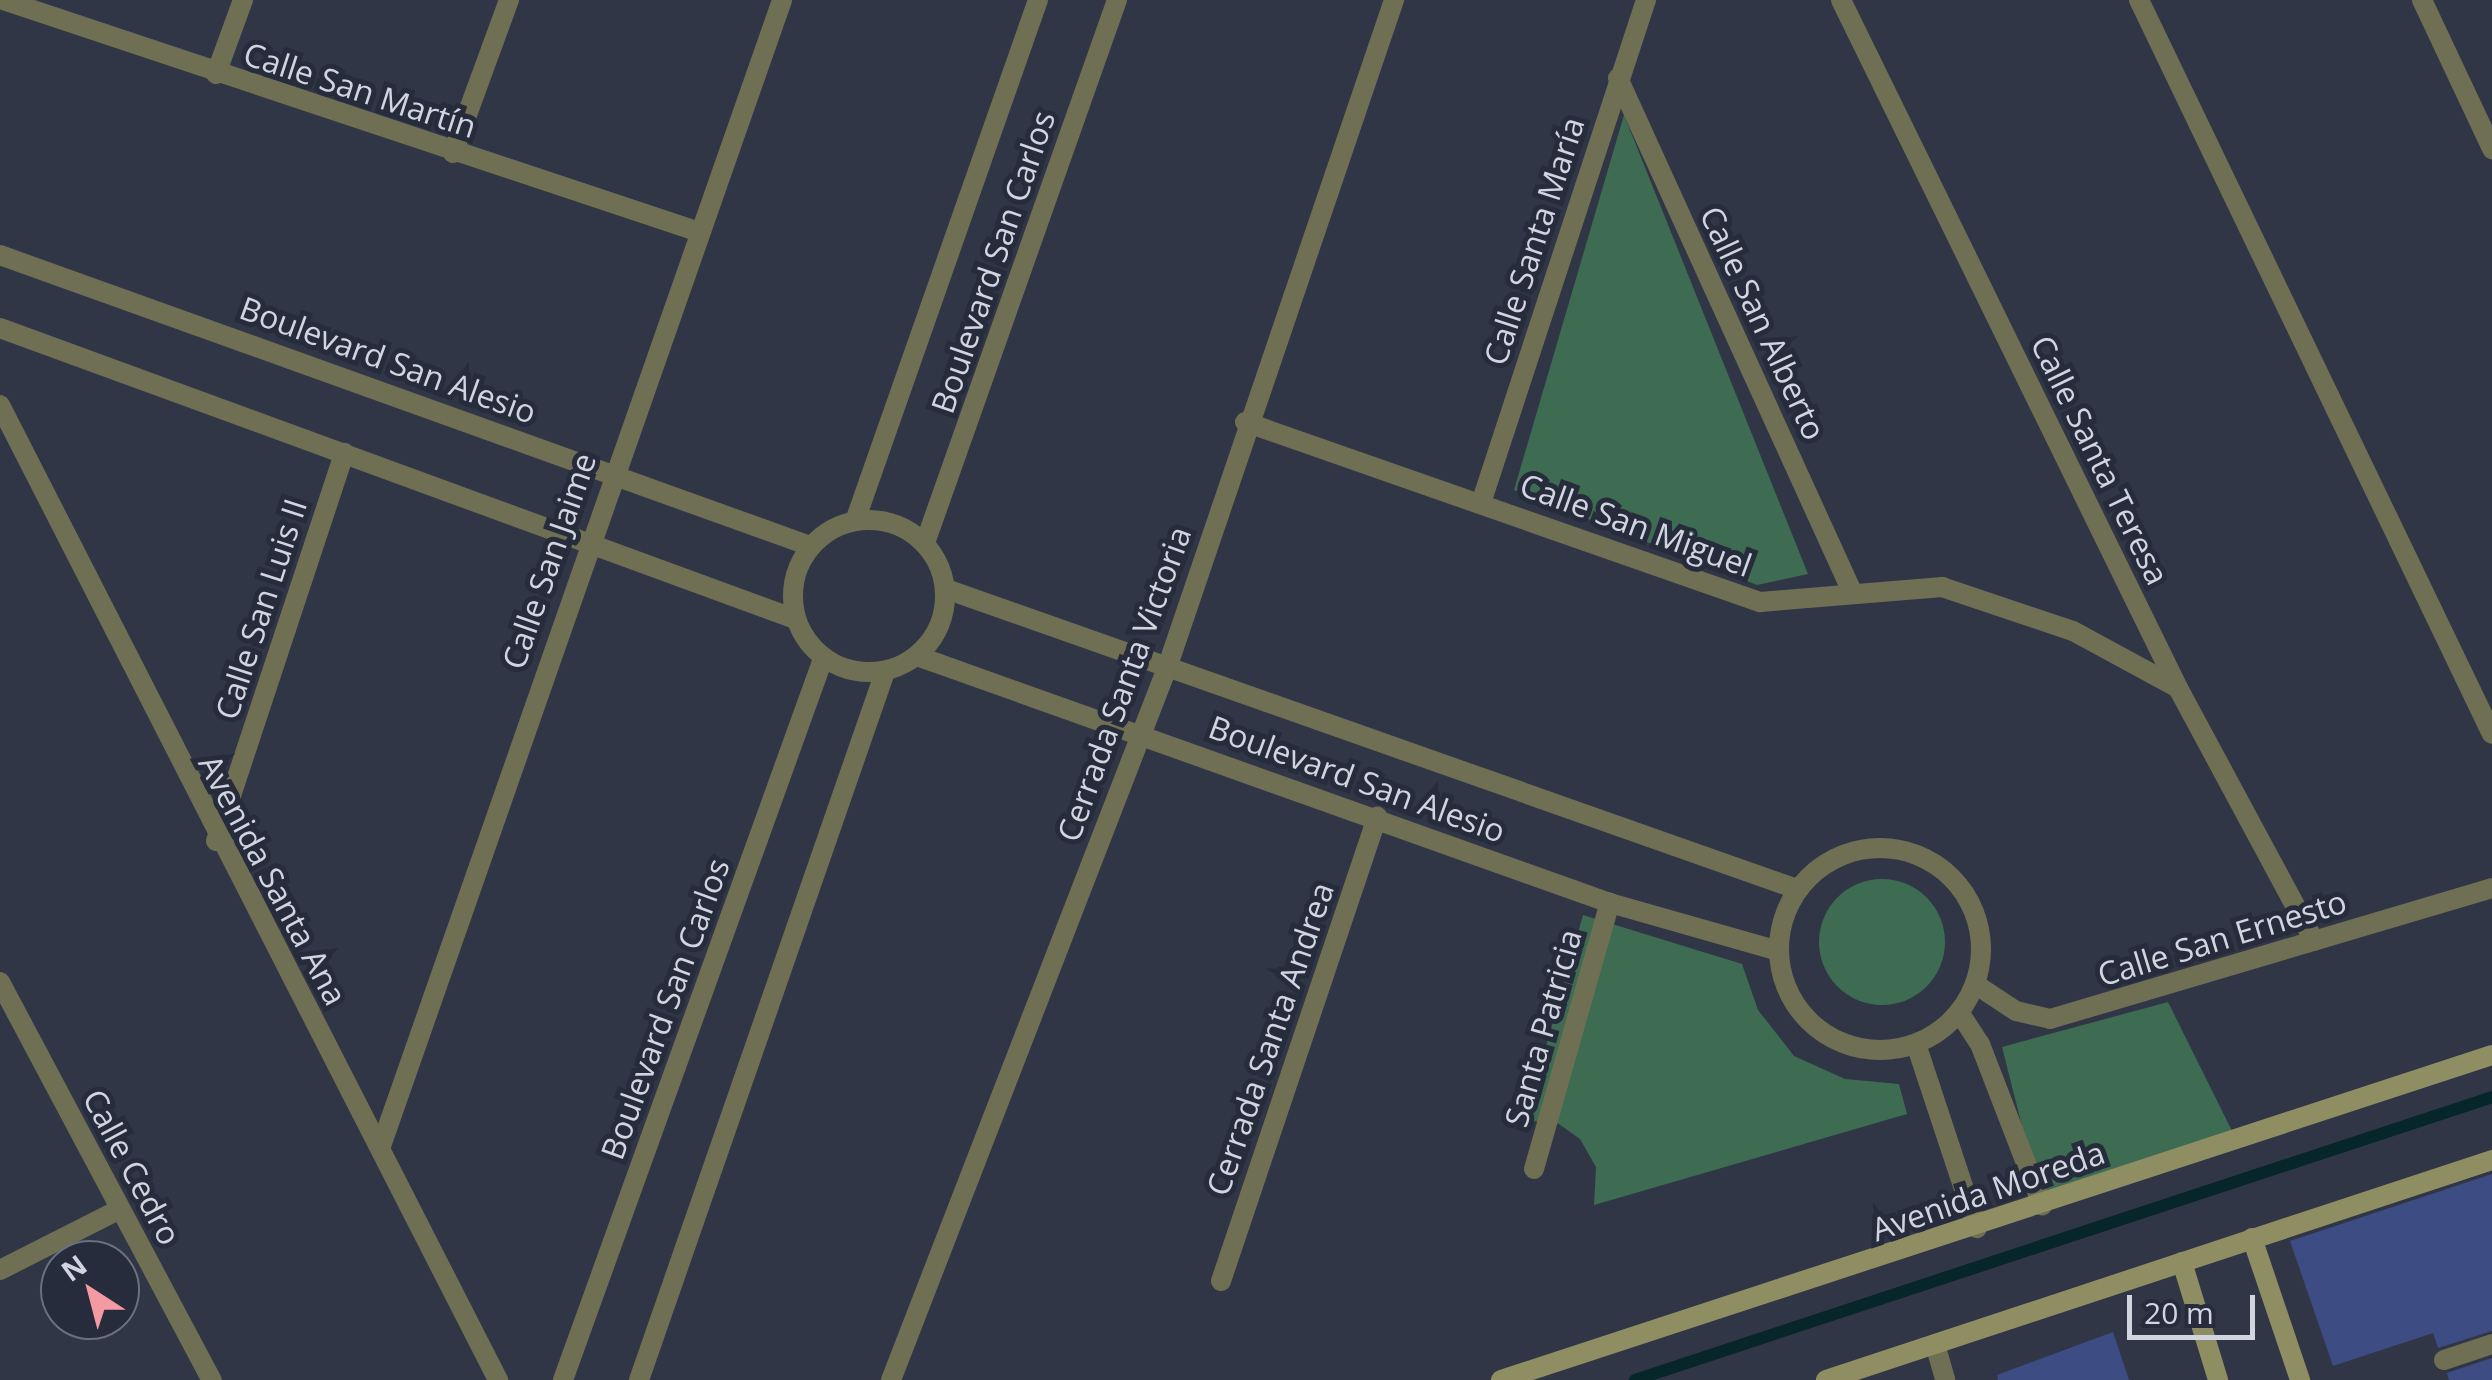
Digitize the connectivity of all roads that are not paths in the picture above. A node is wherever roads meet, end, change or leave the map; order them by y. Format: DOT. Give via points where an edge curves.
graph roads {
  1 [pos="4,0"];
  2 [pos="243,0"];
  3 [pos="509,0"];
  4 [pos="782,0"];
  5 [pos="1038,0"];
  6 [pos="1117,0"];
  7 [pos="1394,0"];
  8 [pos="1646,0"];
  9 [pos="1841,0"];
  10 [pos="2139,0"];
  11 [pos="2422,0"];
  12 [pos="216,74"];
  13 [pos="1618,78"];
  14 [pos="2492,149"];
  15 [pos="453,154"];
  16 [pos="699,232"];
  17 [pos="0,255"];
  18 [pos="0,328"];
  19 [pos="0,405"];
  20 [pos="1245,422"];
  21 [pos="344,454"];
  22 [pos="612,472"];
  23 [pos="1482,500"];
  24 [pos="854,521"];
  25 [pos="591,541"];
  26 [pos="925,543"];
  27 [pos="810,546"];
  28 [pos="946,590"];
  29 [pos="1853,594"];
  30 [pos="796,619"];
  31 [pos="917,656"];
  32 [pos="824,659"];
  33 [pos="1168,668"];
  34 [pos="886,672"];
  35 [pos="2178,688"];
  36 [pos="1142,734"];
  37 [pos="2492,734"];
  38 [pos="1376,817"];
  39 [pos="216,841"];
  40 [pos="2492,888"];
  41 [pos="1797,890"];
  42 [pos="1610,903"];
  43 [pos="2314,941"];
  44 [pos="1778,952"];
  45 [pos="0,982"];
  46 [pos="1975,984"];
  47 [pos="1959,1012"];
  48 [pos="1916,1044"];
  49 [pos="2492,1055"];
  50 [pos="381,1146"];
  51 [pos="2492,1160"];
  52 [pos="1534,1169"];
  53 [pos="2042,1206"];
  54 [pos="120,1209"];
  55 [pos="1977,1228"];
  56 [pos="2252,1238"];
  57 [pos="2182,1262"];
  58 [pos="0,1270"];
  59 [pos="1221,1281"];
  60 [pos="1935,1344"];
  61 [pos="2492,1344"];
  62 [pos="2444,1360"];
  63 [pos="212,1380"];
  64 [pos="498,1380"];
  65 [pos="563,1380"];
  66 [pos="639,1380"];
  67 [pos="891,1380"];
  68 [pos="1501,1380"];
  69 [pos="1826,1380"];
  70 [pos="1945,1380"];
  71 [pos="2218,1380"];
  72 [pos="2300,1380"];
  1 -- 12 [label="street, Calle San Martín"];
  2 -- 12 [label="street"];
  3 -- 15 [label="street"];
  4 -- 16 [label="street, Calle San Jaime"];
  5 -- 24 [label="street, Boulevard San Carlos"];
  6 -- 26 [label="street, Boulevard San Carlos"];
  7 -- 20 [label="street, Cerrada Santa Victoria"];
  8 -- 13 [label="street, Calle Santa María"];
  9 -- 35 [label="street, Calle Santa Teresa"];
  10 -- 37 [label="street"];
  11 -- 14 [label="street"];
  12 -- 15 [label="street, Calle San Martín"];
  13 -- 23 [label="street, Calle Santa María"];
  13 -- 29 [label="street, Calle San Alberto"];
  15 -- 16 [label="street, Calle San Martín"];
  16 -- 22 [label="street, Calle San Jaime"];
  17 -- 22 [label="street, Boulevard San Alesio"];
  18 -- 21 [label="street"];
  19 -- 39 [label="street, Avenida Santa Ana"];
  20 -- 23 [label="street, Calle San Miguel"];
  20 -- 33 [label="street, Cerrada Santa Victoria"];
  21 -- 25 [label="street"];
  21 -- 39 [label="street, Calle San Luis II"];
  22 -- 25 [label="street, Calle San Jaime"];
  22 -- 27 [label="street, Boulevard San Alesio"];
  23 -- 29 [label="street, Calle San Miguel" via="1760,602"];
  24 -- 26 [label="street" via="905,528"];
  24 -- 27 [label="street"];
  25 -- 30 [label="street"];
  25 -- 50 [label="street, Calle San Jaime"];
  26 -- 28 [label="street"];
  27 -- 30 [label="street" via="792,594"];
  28 -- 31 [label="street" via="939,626"];
  28 -- 33 [label="street, Boulevard San Alesio"];
  29 -- 35 [label="street, Calle San Miguel" via="1942,587 2073,630"];
  30 -- 32 [label="street"];
  31 -- 34 [label="street"];
  31 -- 36 [label="street, Boulevard San Alesio"];
  32 -- 34 [label="street"];
  32 -- 65 [label="street, Boulevard San Carlos"];
  33 -- 36 [label="street, Cerrada Santa Victoria"];
  33 -- 41 [label="street, Boulevard San Alesio"];
  34 -- 66 [label="street"];
  35 -- 43 [label="street, Calle Santa Teresa"];
  36 -- 38 [label="street, Boulevard San Alesio"];
  36 -- 67 [label="street, Cerrada Santa Victoria"];
  38 -- 42 [label="street, Boulevard San Alesio"];
  38 -- 59 [label="street, Cerrada Santa Andrea"];
  39 -- 50 [label="street, Avenida Santa Ana"];
  40 -- 43 [label="street, Calle San Ernesto"];
  41 -- 44 [label="street"];
  41 -- 46 [label="street" via="1820,866 1865,849 1913,852 1942,868 1978,920"];
  42 -- 44 [label="street, Boulevard San Alesio"];
  42 -- 52 [label="street, Santa Patricia"];
  43 -- 46 [label="street, Calle San Ernesto" via="2050,1019 2016,1011"];
  44 -- 48 [label="street" via="1786,990 1807,1021 1840,1043 1878,1050"];
  45 -- 54 [label="street, Calle Cedro"];
  46 -- 47 [label="street"];
  47 -- 48 [label="street"];
  47 -- 53 [label="street" via="1980,1044"];
  48 -- 55 [label="street"];
  49 -- 53 [label="main road, Avenida Moreda"];
  50 -- 64 [label="street, Avenida Santa Ana"];
  51 -- 56 [label="main road"];
  53 -- 55 [label="main road, Avenida Moreda"];
  54 -- 58 [label="street"];
  54 -- 63 [label="street, Calle Cedro"];
  55 -- 68 [label="main road, Avenida Moreda"];
  56 -- 57 [label="main road"];
  56 -- 72 [label="main road"];
  57 -- 60 [label="main road"];
  57 -- 71 [label="main road"];
  60 -- 69 [label="main road"];
  60 -- 70 [label="street"];
  61 -- 62 [label="street"];
}
